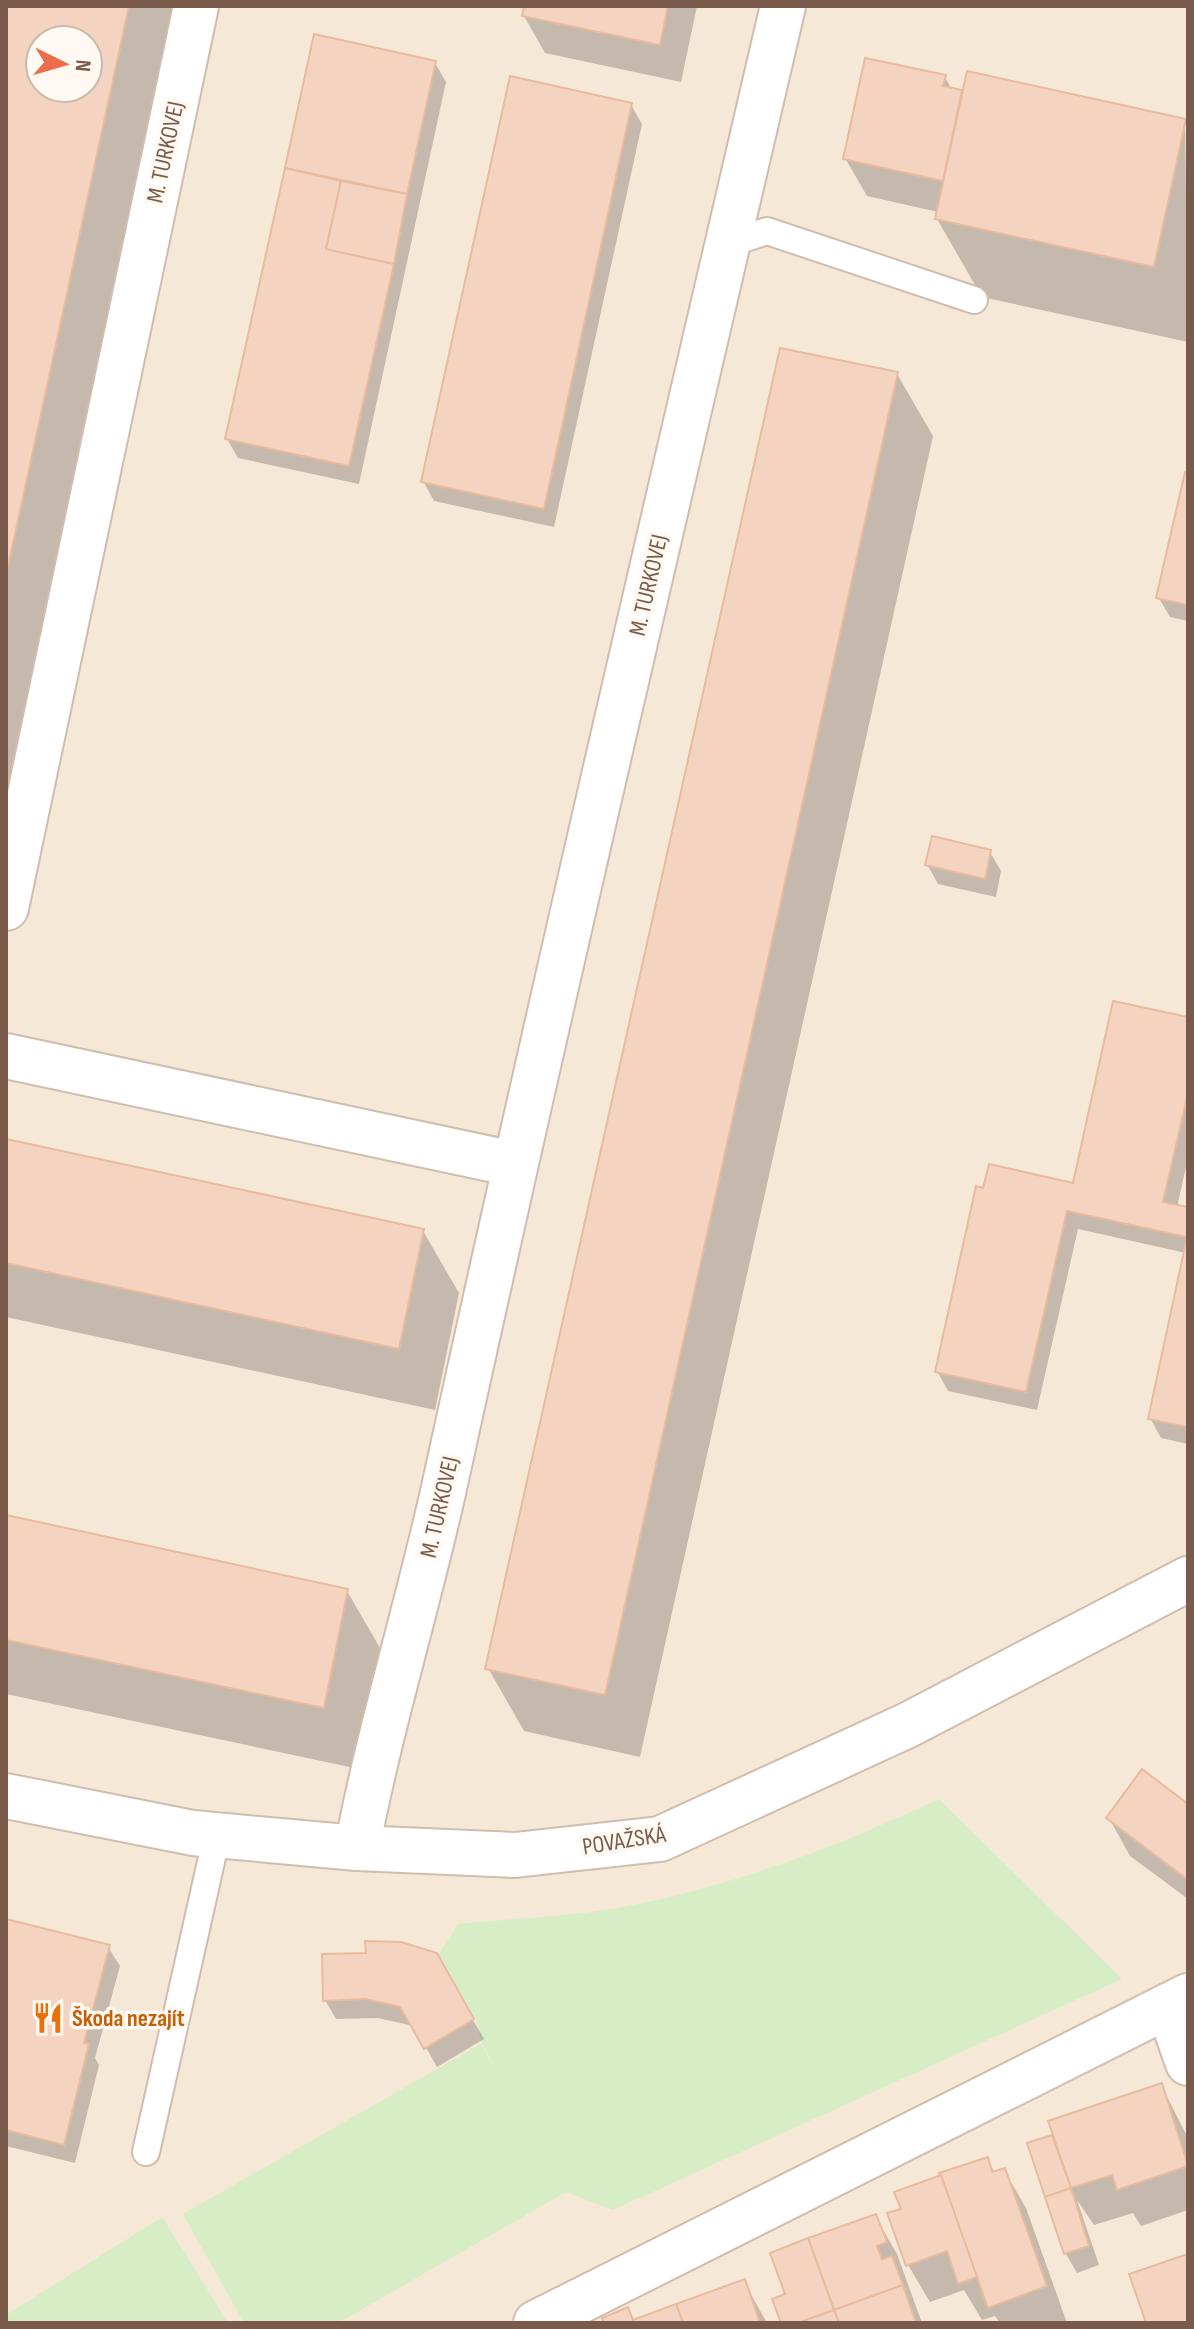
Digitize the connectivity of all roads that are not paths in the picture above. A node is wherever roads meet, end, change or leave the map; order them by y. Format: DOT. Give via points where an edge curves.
graph roads {
  1 [pos="196,6"];
  2 [pos="783,6"];
  3 [pos="727,244"];
  4 [pos="974,300"];
  5 [pos="6,908"];
  6 [pos="6,1056"];
  7 [pos="514,1164"];
  8 [pos="1188,1579"];
  9 [pos="6,1796"];
  10 [pos="217,1835"];
  11 [pos="357,1848"];
  12 [pos="1178,2001"];
  13 [pos="1188,2063"];
  14 [pos="146,2152"];
  15 [pos="536,2323"];
  1 -- 5 [label="street, M. TURKOVEJ"];
  2 -- 3 [label="street, M. TURKOVEJ"];
  3 -- 4 [label="lane" via="767,231"];
  3 -- 7 [label="street, M. TURKOVEJ"];
  6 -- 7 [label="street"];
  7 -- 11 [label="street, M. TURKOVEJ" via="431,1546"];
  8 -- 11 [label="street, POVAŽSKÁ" via="908,1725 660,1839 515,1855"];
  9 -- 10 [label="street, POVAŽSKÁ"];
  10 -- 11 [label="street, POVAŽSKÁ"];
  10 -- 14 [label="lane"];
  12 -- 13 [label="street"];
  12 -- 15 [label="street"];
}
